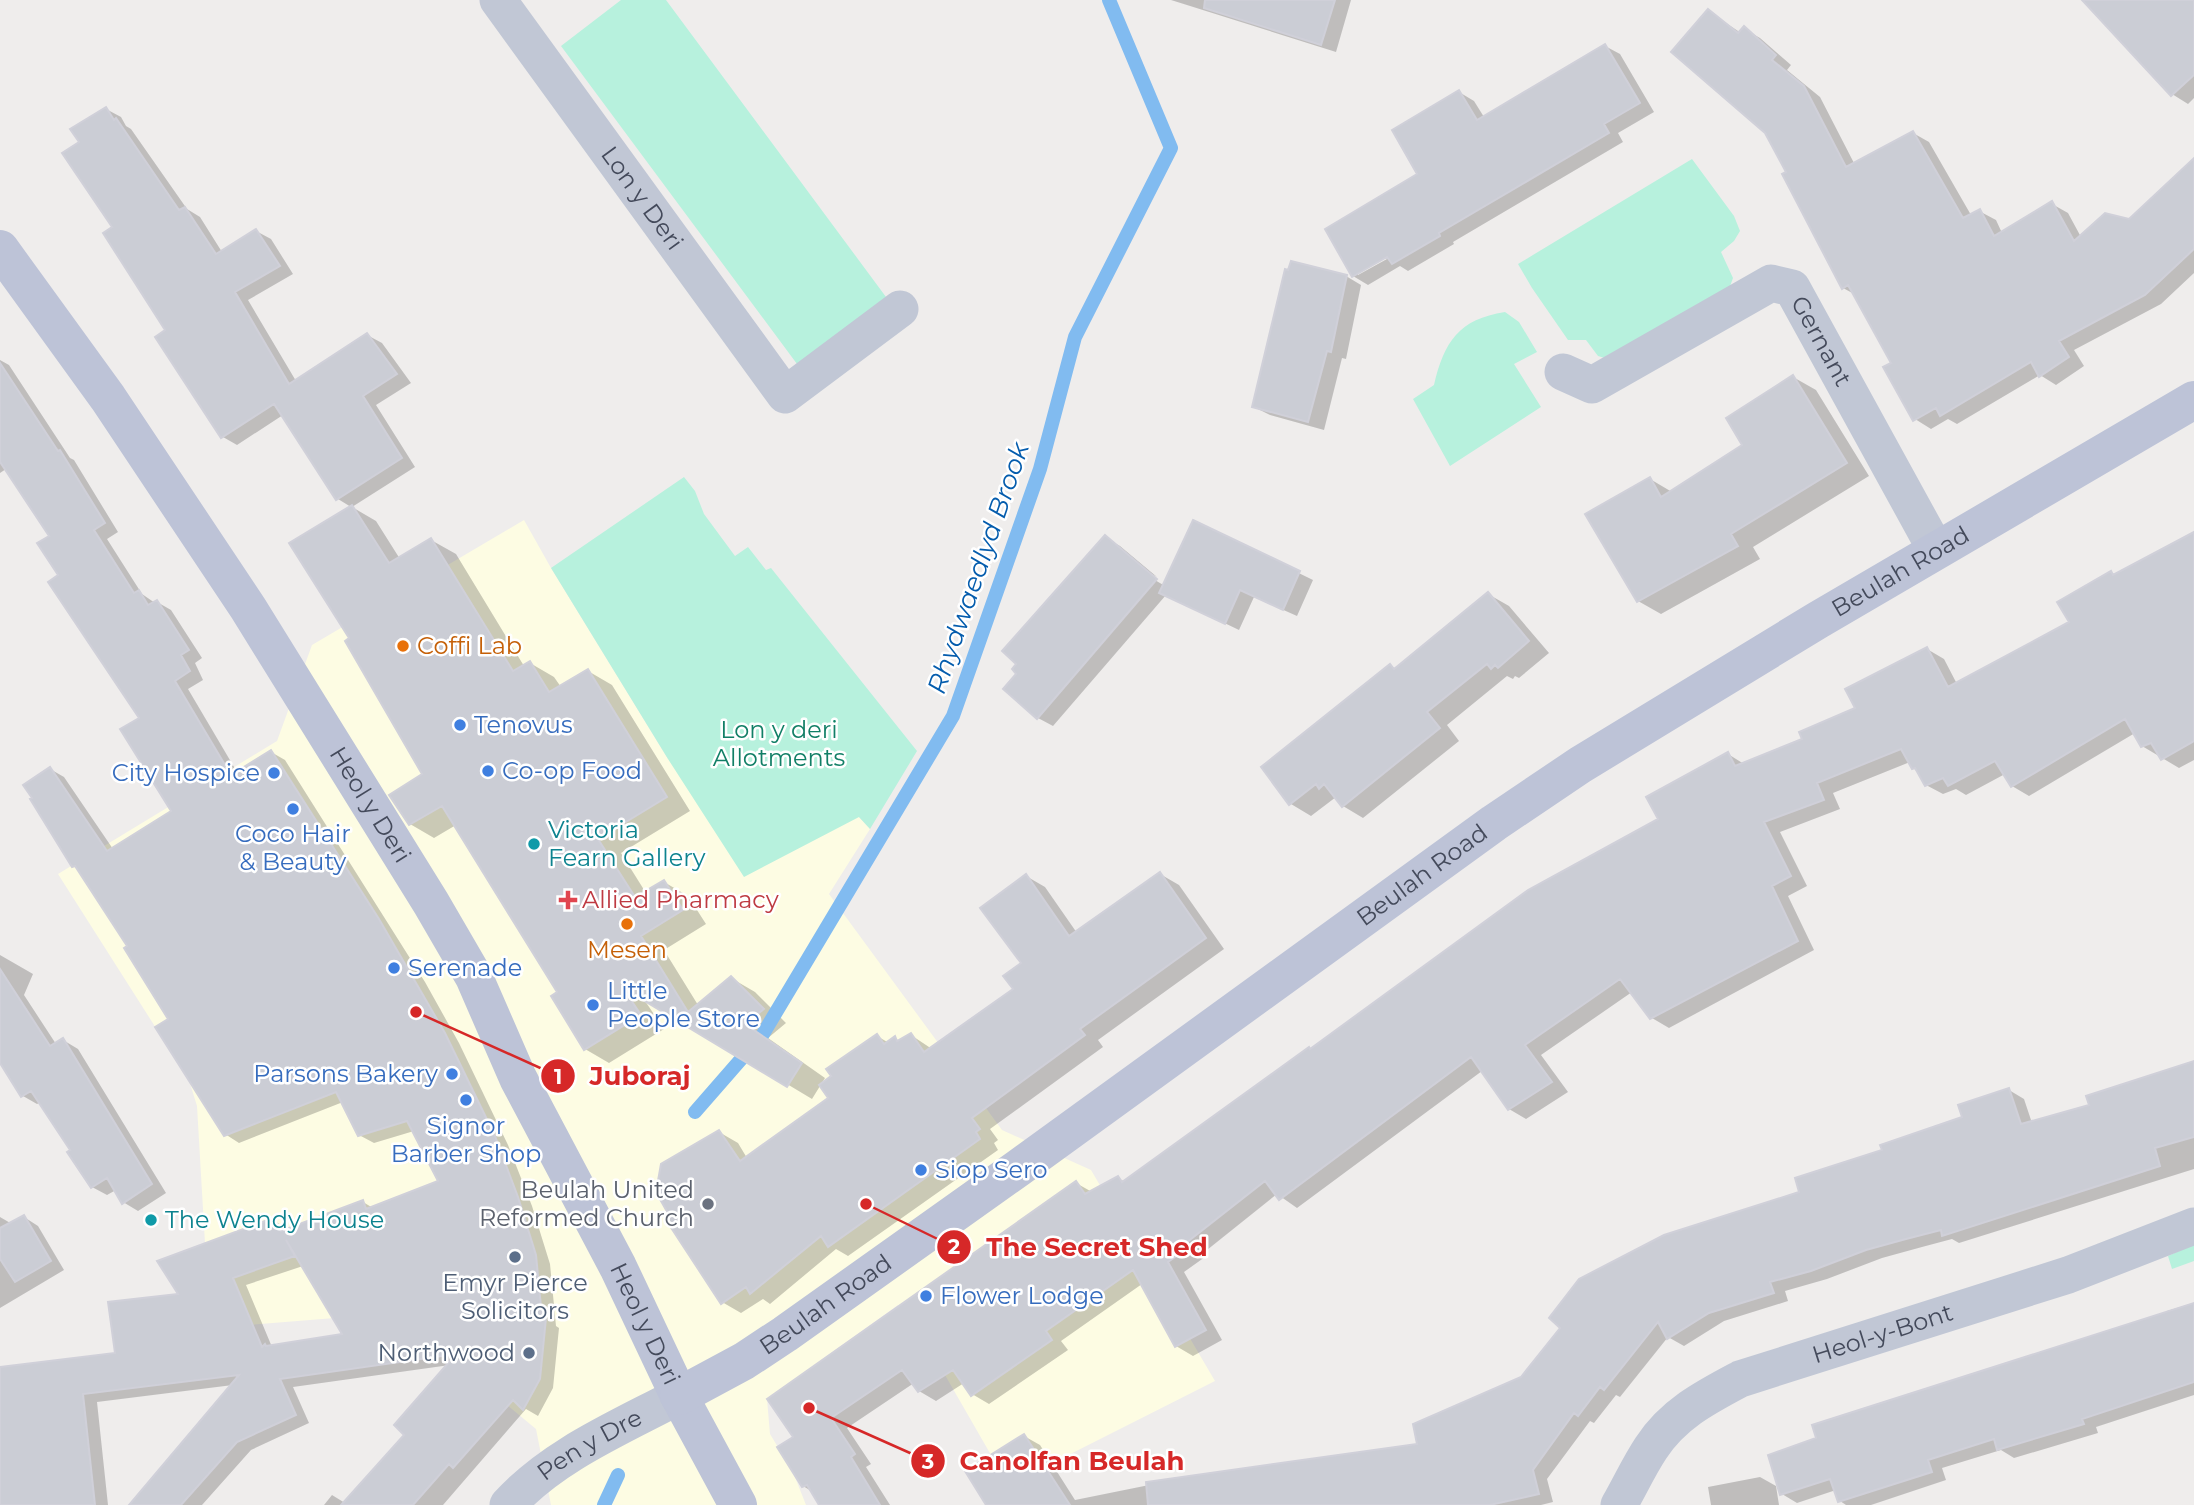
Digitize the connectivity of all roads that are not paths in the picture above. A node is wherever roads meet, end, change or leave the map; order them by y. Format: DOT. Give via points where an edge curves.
graph roads {
  1 [pos="498,0"];
  2 [pos="6,268"];
  3 [pos="900,309"];
  4 [pos="1563,372"];
  5 [pos="2194,400"];
  6 [pos="1937,550"];
  7 [pos="2194,1226"];
  8 [pos="679,1396"];
  9 [pos="508,1505"];
  10 [pos="738,1505"];
  11 [pos="1619,1505"];
  1 -- 3 [label="street, Lon y Deri" via="785,395"];
  2 -- 8 [label="street, Heol y Deri" via="108,398 241,598 431,903 474,977 518,1078 618,1267"];
  4 -- 6 [label="street, Gernant" via="1592,386 1771,283 1793,288"];
  5 -- 6 [label="street, Beulah Road"];
  6 -- 8 [label="street, Beulah Road" via="1676,706 1494,823 785,1334"];
  7 -- 11 [label="street, Heol-y-Bont" via="2068,1275 1740,1379 1699,1400 1673,1421 1651,1448"];
  8 -- 9 [label="street, Pen y Dre" via="540,1475"];
  8 -- 10 [label="street, Heol y Deri"];
}
